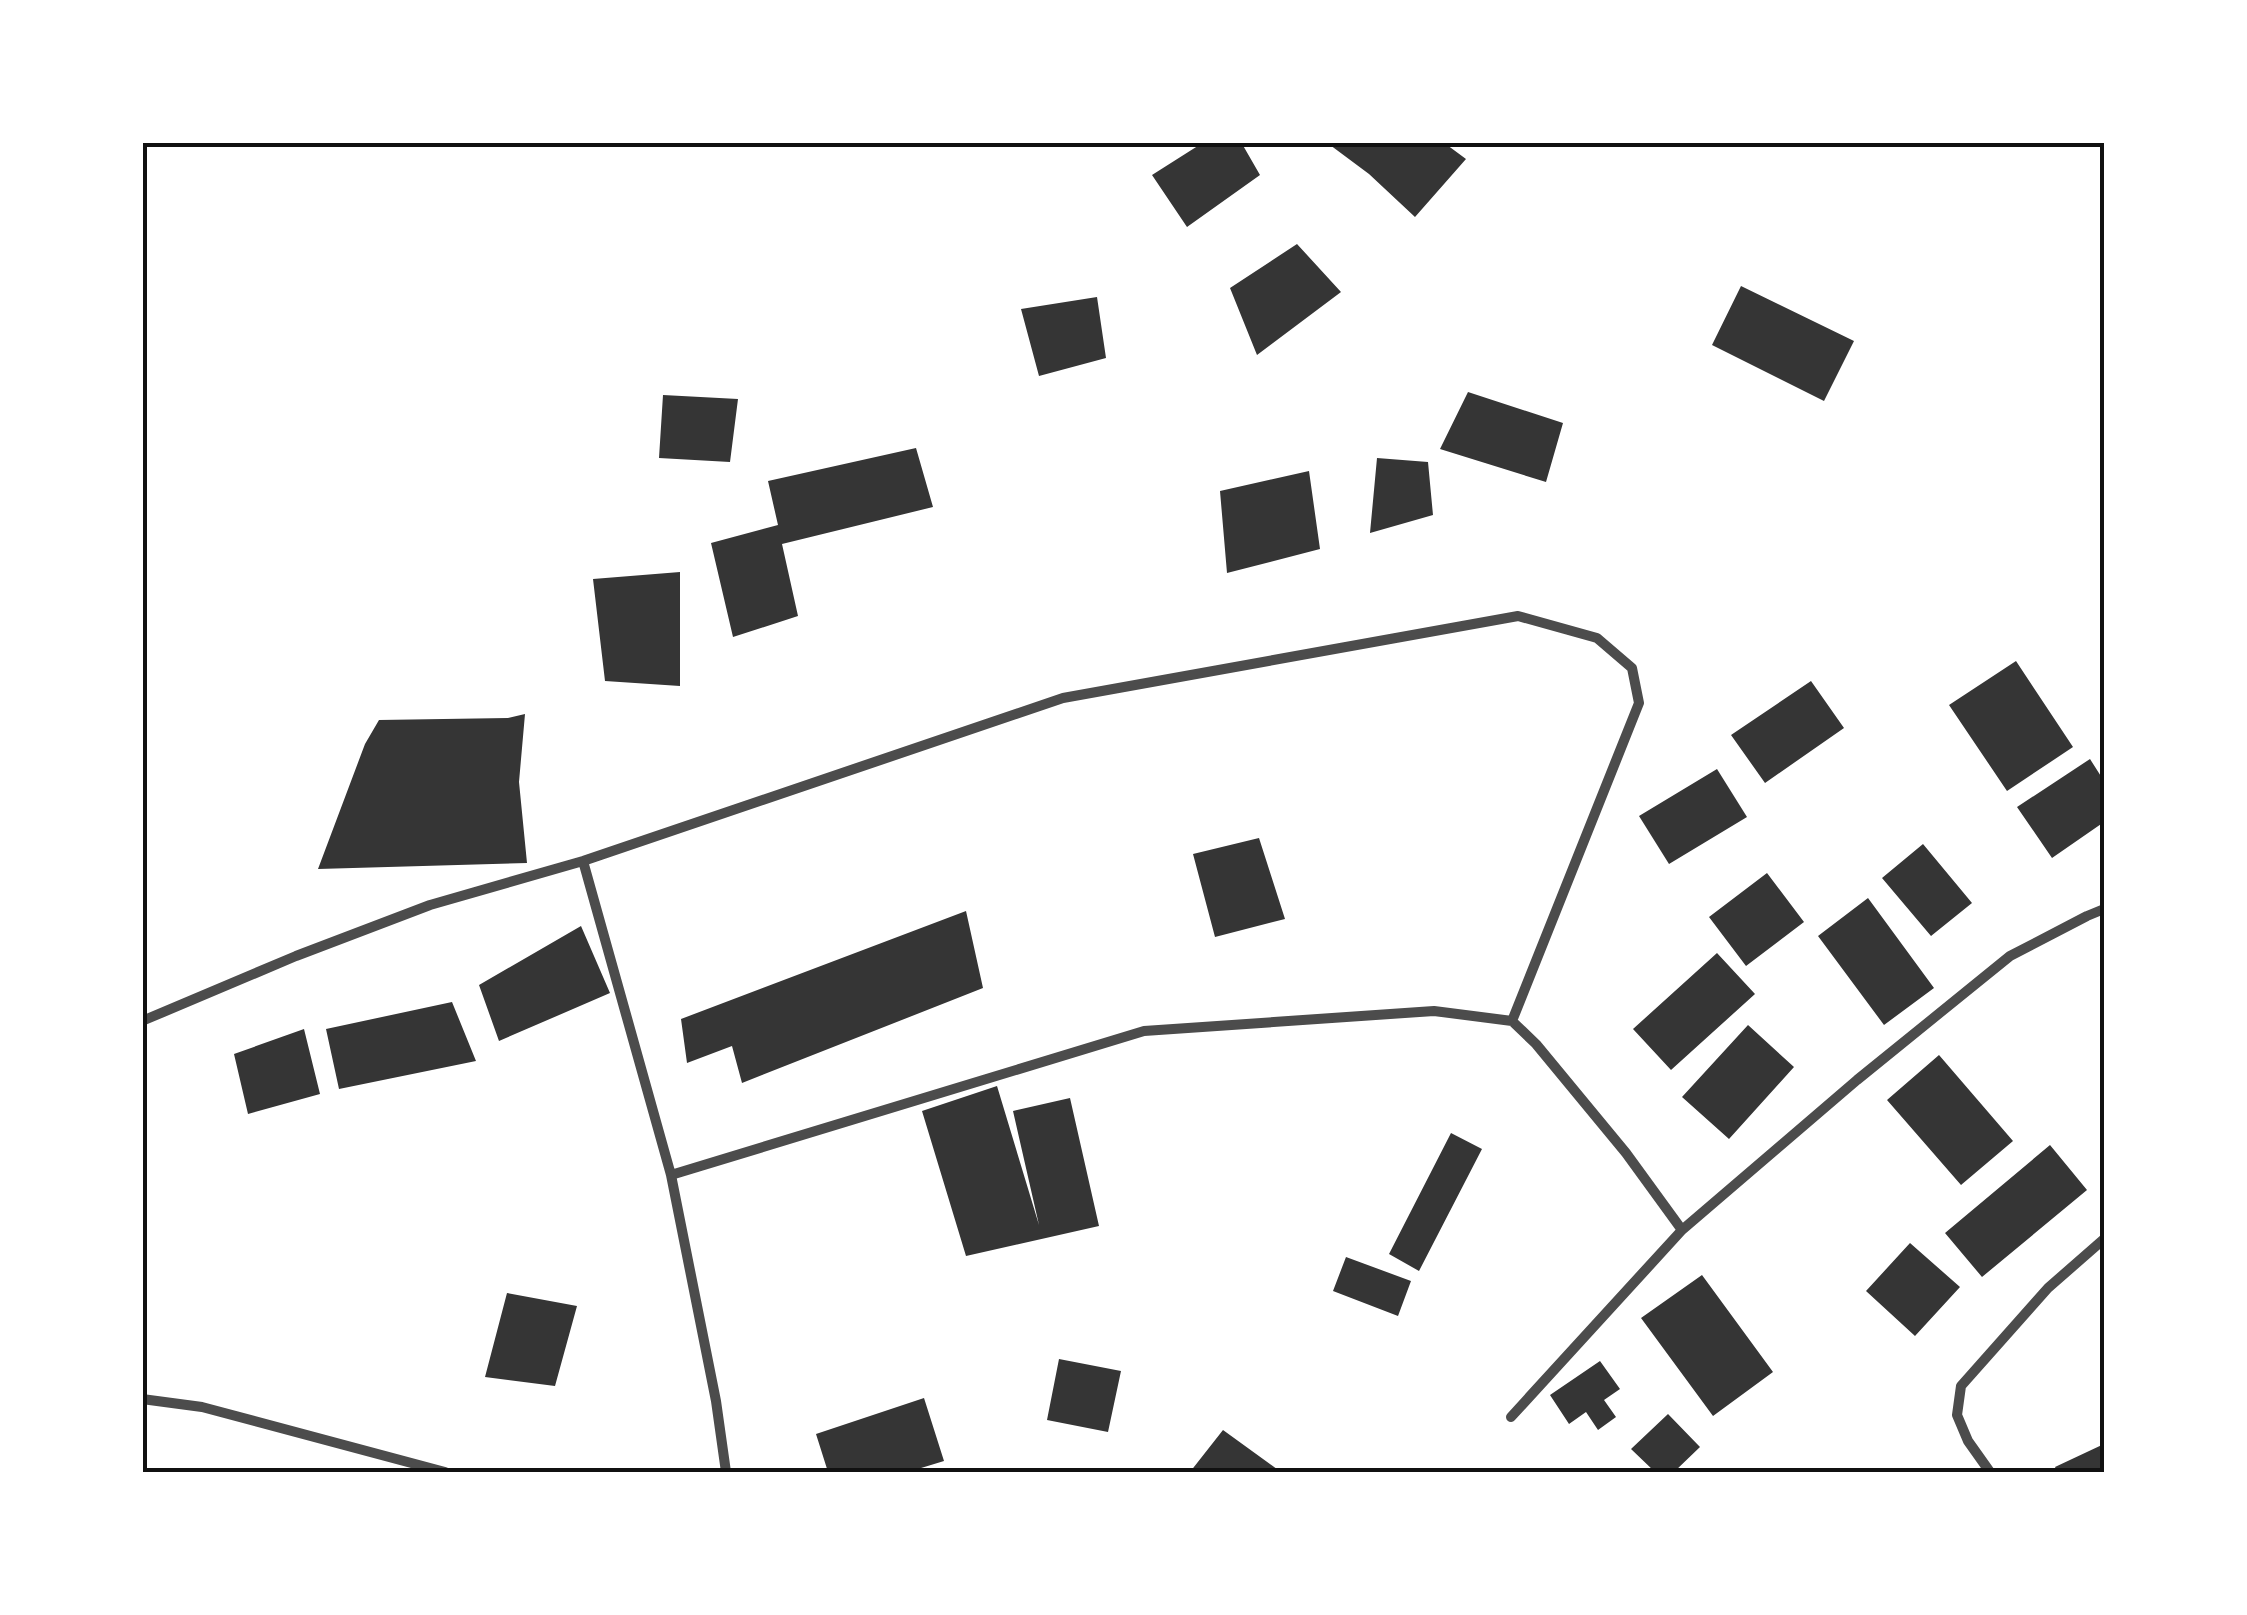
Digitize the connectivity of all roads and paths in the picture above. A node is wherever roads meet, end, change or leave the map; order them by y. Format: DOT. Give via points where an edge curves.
graph roads {
  1 [pos="583,861"];
  2 [pos="2104,909"];
  3 [pos="142,1021"];
  4 [pos="1512,1021"];
  5 [pos="671,1175"];
  6 [pos="1682,1230"];
  7 [pos="2104,1239"];
  8 [pos="142,1398"];
  9 [pos="1511,1417"];
  10 [pos="445,1472"];
  11 [pos="726,1472"];
  12 [pos="1990,1472"];
  1 -- 3 [label="street" via="430,905"];
  1 -- 4 [label="street" via="1063,698 1518,616 1597,638 1632,668 1639,703"];
  1 -- 5 [label="street"];
  2 -- 6 [label="street" via="2010,956"];
  4 -- 5 [label="street" via="1434,1011 1144,1031"];
  4 -- 6 [label="street" via="1626,1153"];
  5 -- 11 [label="street"];
  6 -- 9 [label="street"];
  7 -- 12 [label="street" via="2048,1288 1961,1386 1957,1415"];
  8 -- 10 [label="street" via="202,1407"];
}
